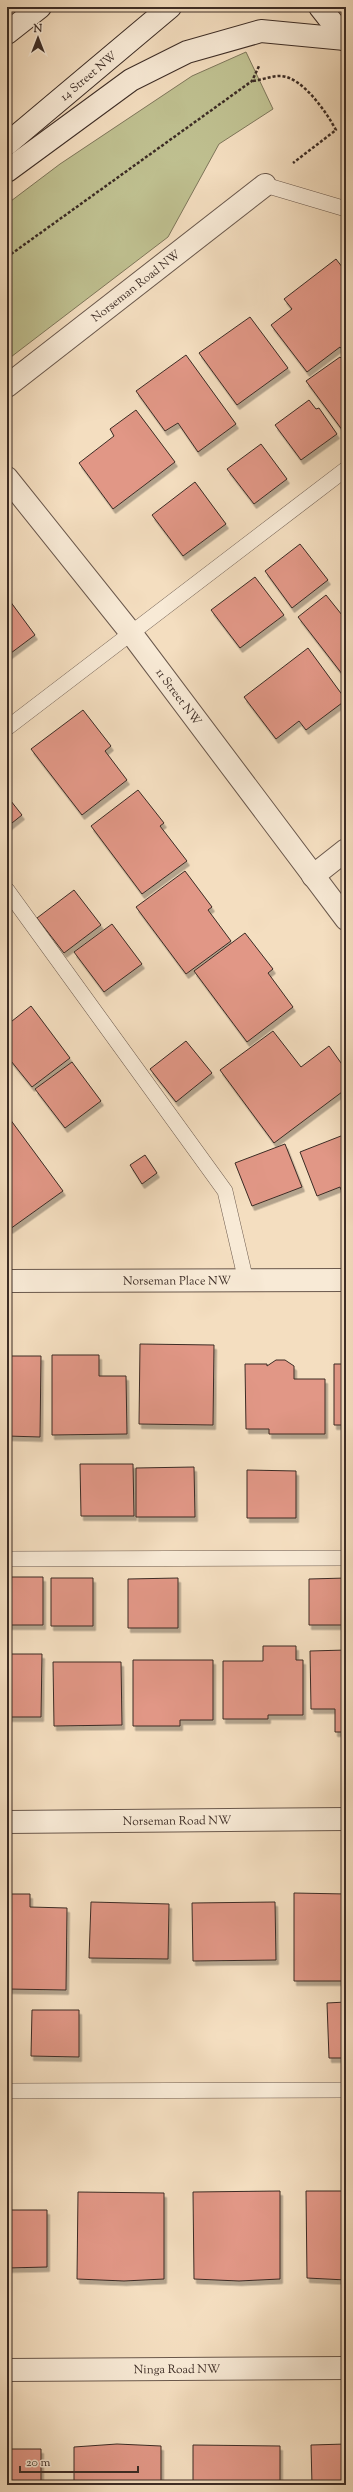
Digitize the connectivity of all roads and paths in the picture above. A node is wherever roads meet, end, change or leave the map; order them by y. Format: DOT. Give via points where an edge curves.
graph roads {
  1 [pos="40,7"];
  2 [pos="170,7"];
  3 [pos="320,7"];
  4 [pos="7,33"];
  5 [pos="346,40"];
  6 [pos="261,61"];
  7 [pos="252,81"];
  8 [pos="7,144"];
  9 [pos="7,171"];
  10 [pos="265,186"];
  11 [pos="346,209"];
  12 [pos="7,257"];
  13 [pos="7,386"];
  14 [pos="346,469"];
  15 [pos="7,478"];
  16 [pos="131,633"];
  17 [pos="7,728"];
  18 [pos="346,850"];
  19 [pos="314,876"];
  20 [pos="7,890"];
  21 [pos="346,919"];
  22 [pos="346,1280"];
  23 [pos="7,1281"];
  24 [pos="246,1281"];
  25 [pos="346,1558"];
  26 [pos="7,1559"];
  27 [pos="346,1819"];
  28 [pos="7,1822"];
  29 [pos="346,2090"];
  30 [pos="7,2091"];
  31 [pos="346,2368"];
  32 [pos="7,2370"];
  1 -- 4 [label="street"];
  2 -- 8 [label="street, 14 Street NW"];
  3 -- 5 [label="street"];
  5 -- 9 [label="street" via="262,31 187,52 131,80"];
  6 -- 7 [label="path"];
  7 -- 10 [label="path" via="281,76 295,80 326,111 336,130"];
  7 -- 12 [label="path"];
  10 -- 11 [label="lane"];
  10 -- 13 [label="street, Norseman Road NW"];
  14 -- 16 [label="lane"];
  15 -- 16 [label="street, 11 Street NW"];
  16 -- 17 [label="lane"];
  16 -- 19 [label="street, 11 Street NW"];
  18 -- 19 [label="street"];
  19 -- 21 [label="street, 11 Street NW"];
  20 -- 24 [label="lane" via="225,1191"];
  22 -- 24 [label="street, Norseman Place NW"];
  23 -- 24 [label="street, Norseman Place NW"];
  25 -- 26 [label="lane"];
  27 -- 28 [label="street, Norseman Road NW"];
  29 -- 30 [label="lane"];
  31 -- 32 [label="street, Ninga Road NW"];
}
